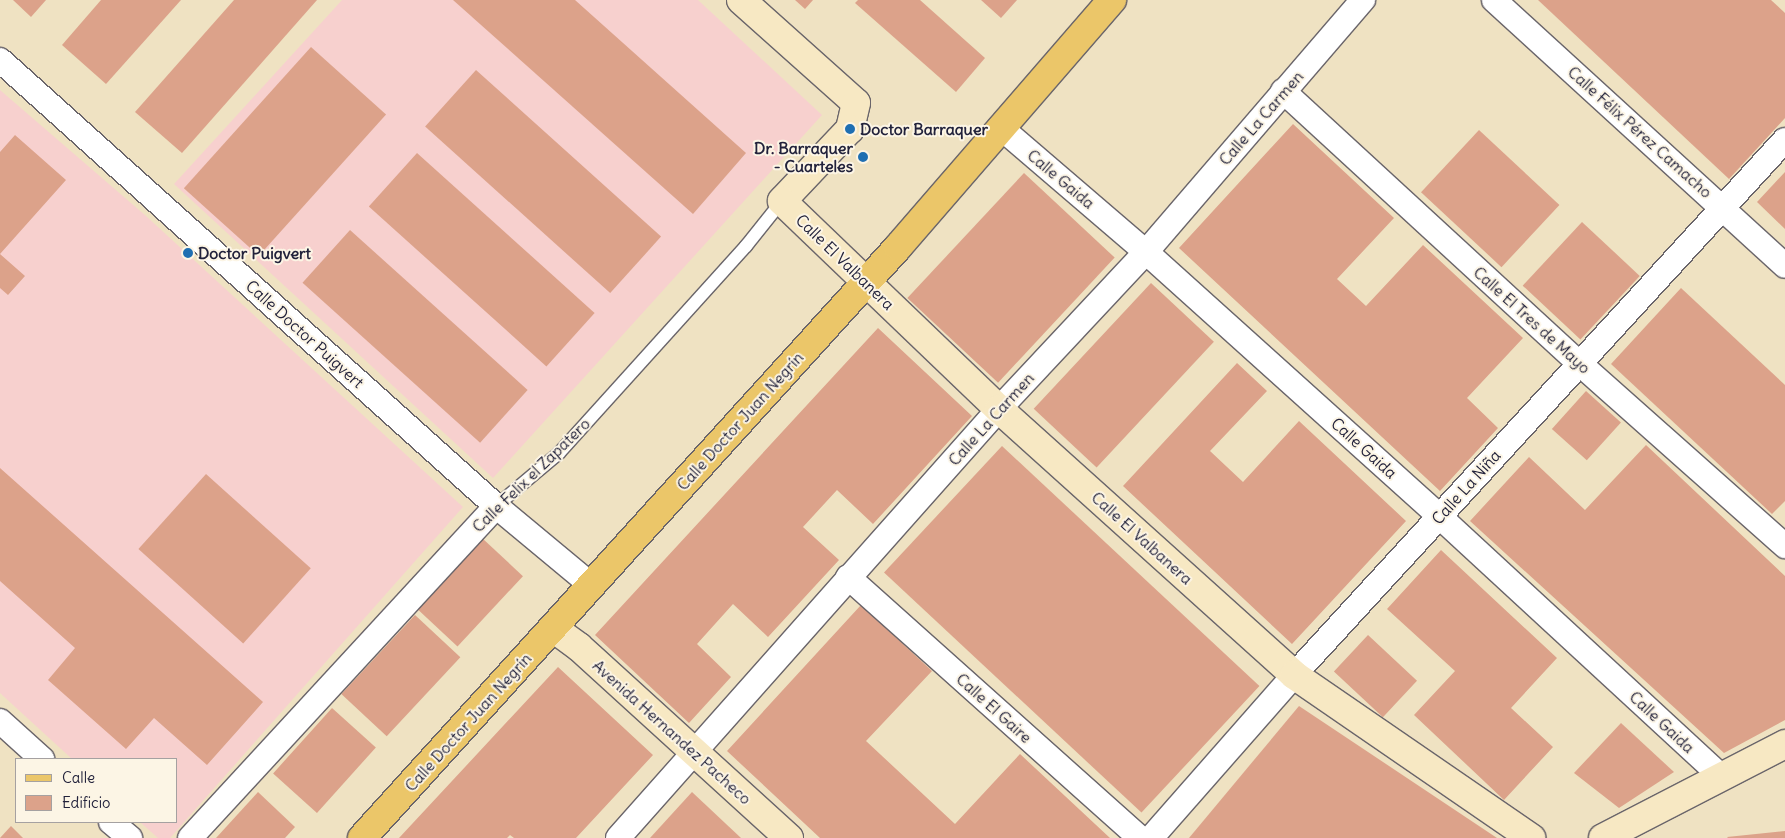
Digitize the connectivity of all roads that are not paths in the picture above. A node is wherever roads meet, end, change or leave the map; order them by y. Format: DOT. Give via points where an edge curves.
graph roads {
  1 [pos="740,0"];
  2 [pos="1112,0"];
  3 [pos="1363,0"];
  4 [pos="1494,0"];
  5 [pos="0,60"];
  6 [pos="1283,91"];
  7 [pos="1000,127"];
  8 [pos="1785,140"];
  9 [pos="782,200"];
  10 [pos="1724,208"];
  11 [pos="1146,252"];
  12 [pos="1785,266"];
  13 [pos="865,283"];
  14 [pos="1579,363"];
  15 [pos="999,409"];
  16 [pos="496,506"];
  17 [pos="1439,516"];
  18 [pos="1785,546"];
  19 [pos="848,577"];
  20 [pos="591,584"];
  21 [pos="553,628"];
  22 [pos="1294,675"];
  23 [pos="0,720"];
  24 [pos="1785,744"];
  25 [pos="694,752"];
  26 [pos="41,758"];
  27 [pos="1722,777"];
  28 [pos="112,823"];
  29 [pos="130,838"];
  30 [pos="190,838"];
  31 [pos="362,838"];
  32 [pos="618,838"];
  33 [pos="789,838"];
  34 [pos="1140,838"];
  35 [pos="1151,838"];
  36 [pos="1531,838"];
  37 [pos="1603,838"];
  1 -- 9 [label="street, Calle Felix el Zapatero" via="856,103 850,129"];
  2 -- 7 [label="main road, Calle Doctor Juan Negrín"];
  3 -- 6 [label="street, Calle La Carmen"];
  4 -- 10 [label="street, Calle Félix Pérez Camacho"];
  5 -- 16 [label="street, Calle Doctor Puigvert"];
  6 -- 11 [label="street, Calle La Carmen"];
  6 -- 14 [label="street, Calle El Tres de Mayo"];
  7 -- 11 [label="street, Calle Gaida"];
  7 -- 13 [label="main road, Calle Doctor Juan Negrín"];
  8 -- 10 [label="street, Calle La Niña"];
  9 -- 13 [label="street, Calle El Valbanera"];
  9 -- 16 [label="lane, Calle Felix el Zapatero" via="746,246 559,452"];
  10 -- 12 [label="street, Calle Félix Pérez Camacho"];
  10 -- 14 [label="street, Calle La Niña"];
  11 -- 15 [label="street, Calle La Carmen"];
  11 -- 17 [label="street, Calle Gaida"];
  13 -- 15 [label="street, Calle El Valbanera"];
  13 -- 20 [label="main road, Calle Doctor Juan Negrín"];
  14 -- 17 [label="street, Calle La Niña"];
  14 -- 18 [label="street, Calle El Tres de Mayo"];
  15 -- 19 [label="street, Calle La Carmen"];
  15 -- 22 [label="street, Calle El Valbanera"];
  16 -- 20 [label="street, Calle Doctor Puigvert"];
  16 -- 30 [label="street, Calle Felix el Zapatero"];
  17 -- 22 [label="street, Calle La Niña"];
  17 -- 27 [label="street, Calle Gaida"];
  19 -- 25 [label="street, Calle La Carmen"];
  19 -- 34 [label="street, Calle El Gaire"];
  20 -- 21 [label="main road, Calle Doctor Juan Negrín"];
  21 -- 25 [label="street, Avenida Hernandez Pacheco"];
  21 -- 31 [label="main road, Calle Doctor Juan Negrín"];
  22 -- 35 [label="street, Calle La Niña"];
  22 -- 36 [label="street, Calle El Valbanera"];
  23 -- 26 [label="street"];
  24 -- 27 [label="street"];
  25 -- 32 [label="street, Calle La Carmen"];
  25 -- 33 [label="street, Avenida Hernandez Pacheco"];
  27 -- 37 [label="street"];
  28 -- 29 [label="street"];
}
